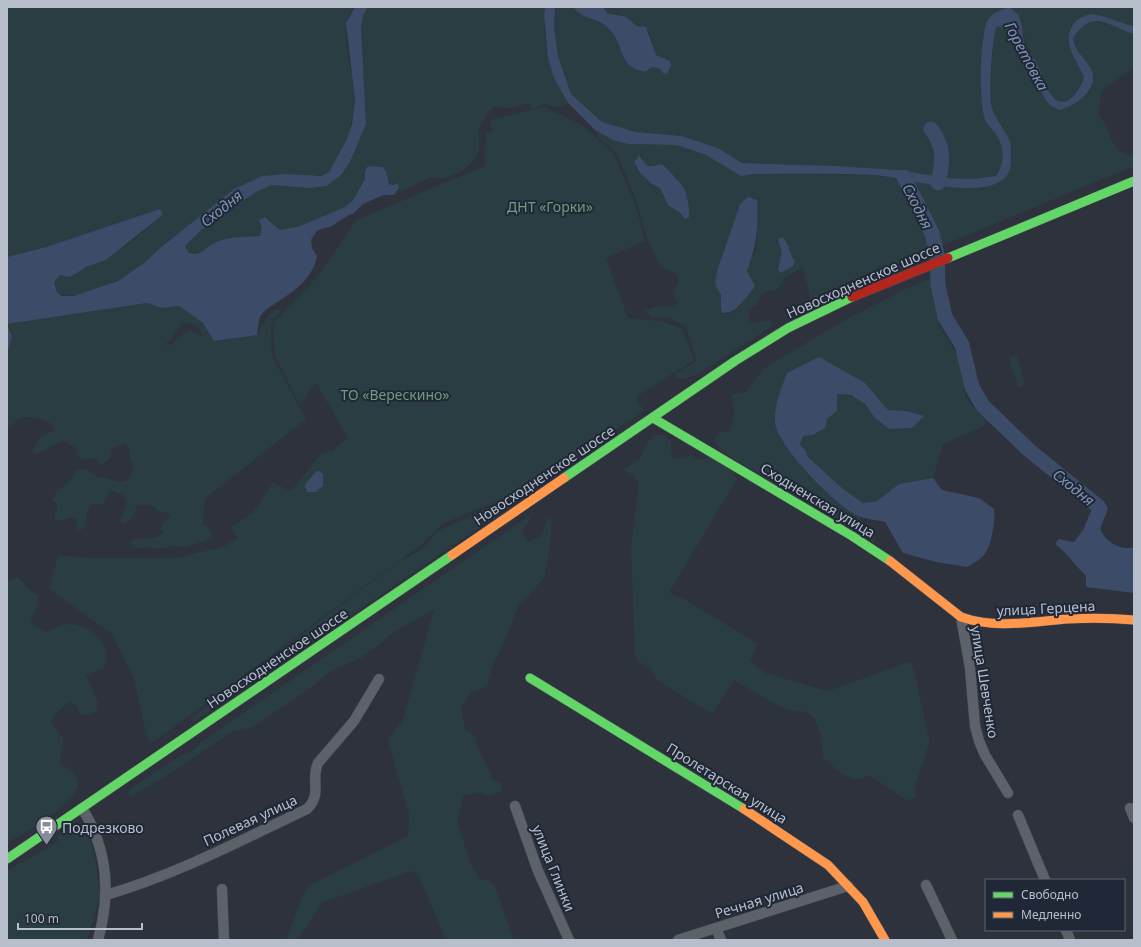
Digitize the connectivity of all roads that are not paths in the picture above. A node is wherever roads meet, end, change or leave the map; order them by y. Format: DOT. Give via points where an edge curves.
graph roads {
  1 [pos="1134,181"];
  2 [pos="653,418"];
  3 [pos="961,617"];
  4 [pos="1134,620"];
  5 [pos="530,678"];
  6 [pos="379,679"];
  7 [pos="1008,793"];
  8 [pos="515,806"];
  9 [pos="82,808"];
  10 [pos="1130,808"];
  11 [pos="1018,815"];
  12 [pos="1134,818"];
  13 [pos="7,859"];
  14 [pos="1046,879"];
  15 [pos="926,885"];
  16 [pos="848,886"];
  17 [pos="222,889"];
  18 [pos="106,895"];
  19 [pos="716,928"];
  20 [pos="98,940"];
  21 [pos="224,940"];
  22 [pos="569,940"];
  23 [pos="678,940"];
  24 [pos="721,940"];
  25 [pos="884,940"];
  26 [pos="952,940"];
  1 -- 2 [label="main road, Новосходненское шоссе" via="836,304 788,328 735,361"];
  2 -- 3 [label="main road, Сходненская улица" via="852,536 892,562"];
  2 -- 9 [label="main road, Новосходненское шоссе"];
  3 -- 4 [label="main road, улица Герцена" via="972,622 996,625 1068,619"];
  3 -- 7 [label="street, улица Шевченко" via="979,741"];
  5 -- 16 [label="main road, Пролетарская улица" via="768,824 828,865"];
  6 -- 18 [label="street, Полевая улица" via="354,721 318,764 315,799 307,809 230,846 131,888"];
  8 -- 22 [label="street, улица Глинки" via="538,870"];
  9 -- 13 [label="main road, Новосходненское шоссе"];
  9 -- 18 [label="street" via="101,845"];
  10 -- 12 [label="street"];
  11 -- 14 [label="street"];
  15 -- 26 [label="street"];
  16 -- 19 [label="street, Речная улица"];
  16 -- 25 [label="main road, Пролетарская улица" via="863,902"];
  17 -- 21 [label="street"];
  18 -- 20 [label="street"];
  19 -- 23 [label="street, Речная улица"];
  19 -- 24 [label="street"];
}
